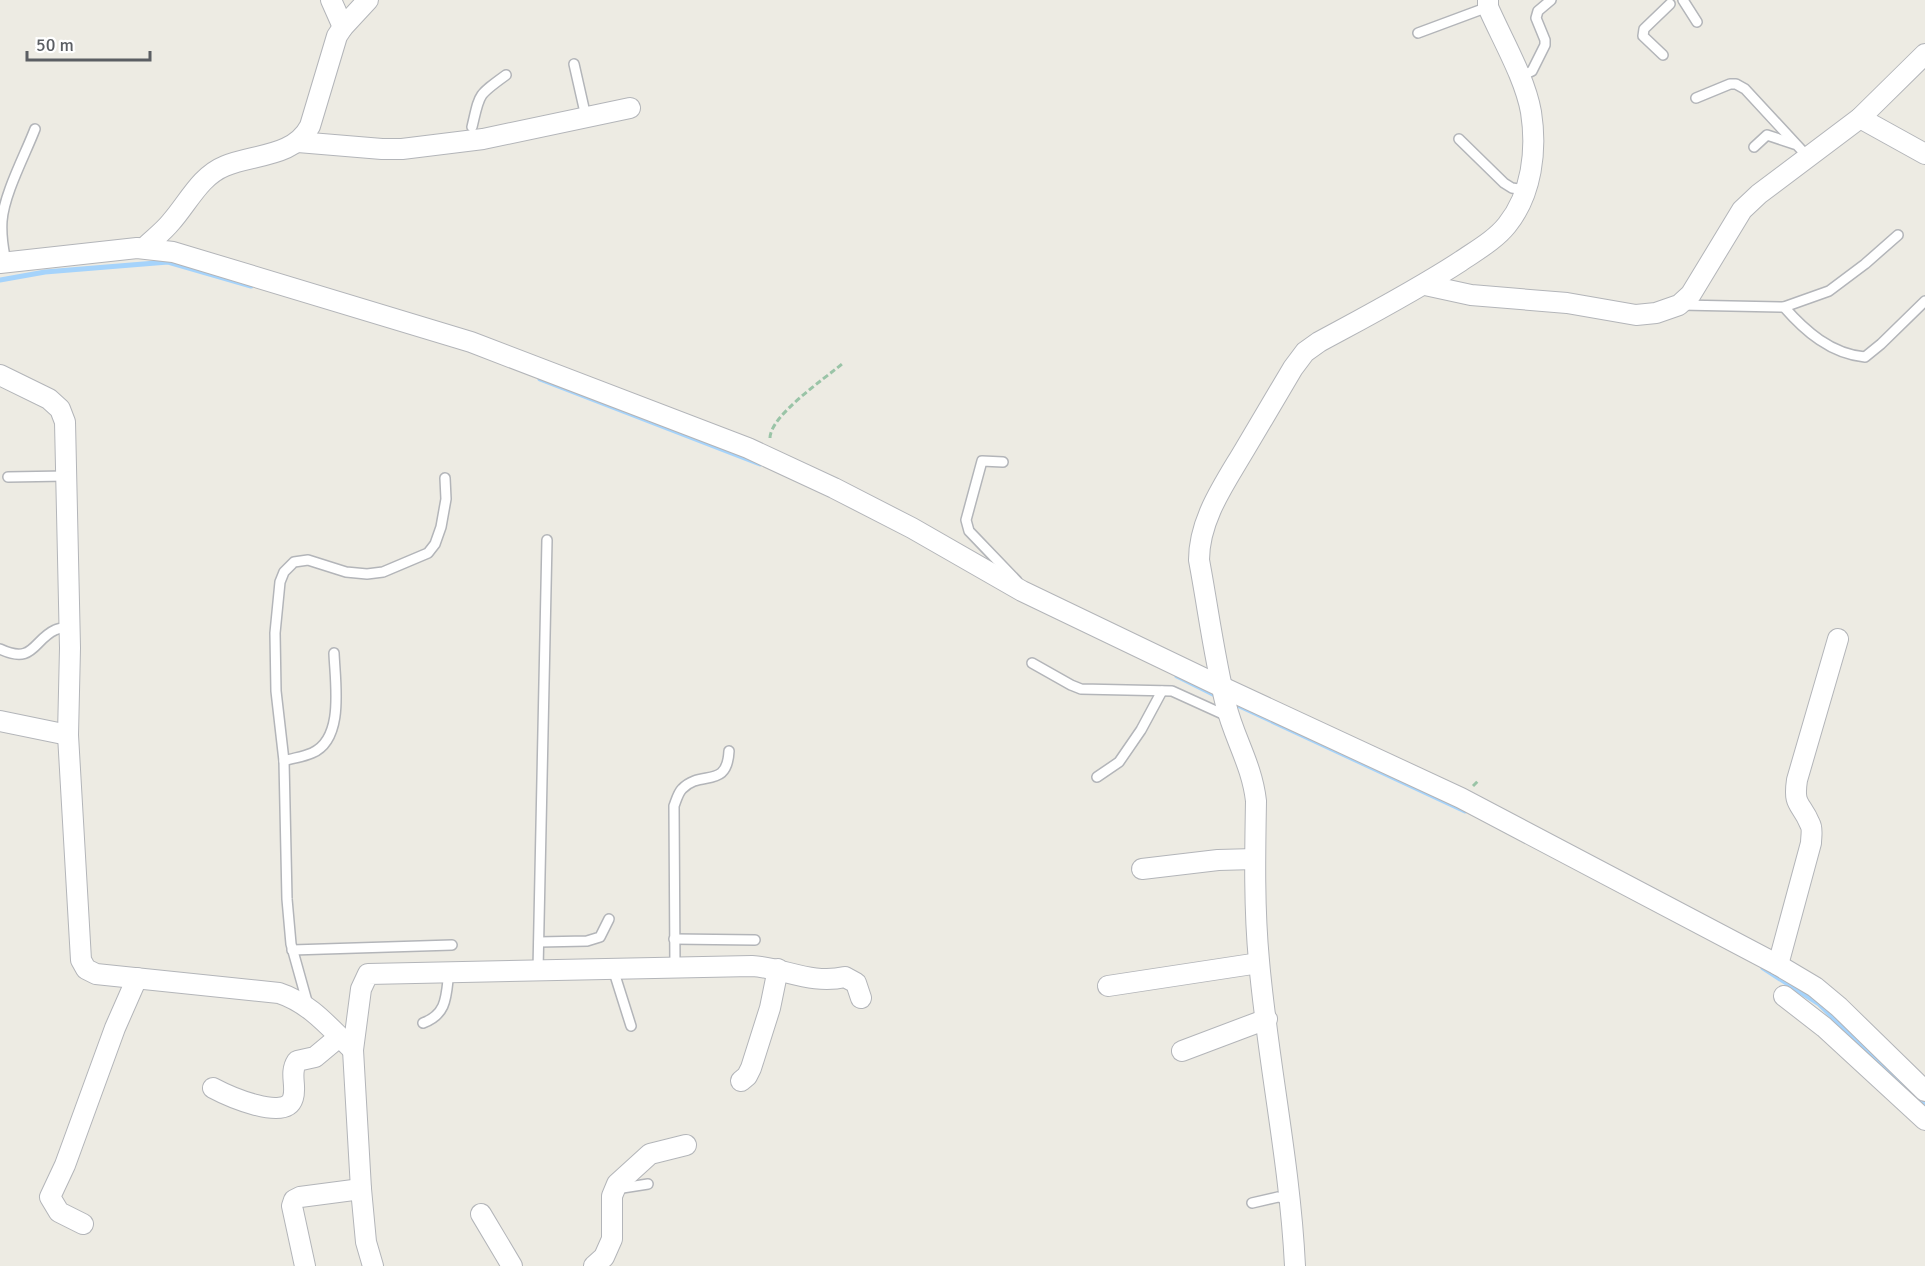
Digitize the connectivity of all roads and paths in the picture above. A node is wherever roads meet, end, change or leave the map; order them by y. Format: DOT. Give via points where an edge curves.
graph roads {
  1 [pos="331,0"];
  2 [pos="368,0"];
  3 [pos="1551,0"];
  4 [pos="1683,0"];
  5 [pos="1488,4"];
  6 [pos="1670,4"];
  7 [pos="1697,22"];
  8 [pos="343,27"];
  9 [pos="1418,33"];
  10 [pos="1925,54"];
  11 [pos="1663,55"];
  12 [pos="574,64"];
  13 [pos="506,75"];
  14 [pos="1519,77"];
  15 [pos="1696,98"];
  16 [pos="630,108"];
  17 [pos="586,117"];
  18 [pos="1860,118"];
  19 [pos="35,129"];
  20 [pos="471,134"];
  21 [pos="1459,139"];
  22 [pos="298,142"];
  23 [pos="1754,147"];
  24 [pos="1802,151"];
  25 [pos="1925,154"];
  26 [pos="1525,190"];
  27 [pos="1898,235"];
  28 [pos="144,248"];
  29 [pos="3,262"];
  30 [pos="1425,285"];
  31 [pos="1925,301"];
  32 [pos="1679,305"];
  33 [pos="1784,307"];
  34 [pos="842,364"];
  35 [pos="0,375"];
  36 [pos="775,444"];
  37 [pos="1003,462"];
  38 [pos="66,476"];
  39 [pos="8,477"];
  40 [pos="445,478"];
  41 [pos="547,540"];
  42 [pos="1022,591"];
  43 [pos="69,627"];
  44 [pos="1838,639"];
  45 [pos="0,649"];
  46 [pos="334,653"];
  47 [pos="1032,663"];
  48 [pos="1162,691"];
  49 [pos="1225,701"];
  50 [pos="0,722"];
  51 [pos="68,735"];
  52 [pos="729,751"];
  53 [pos="284,760"];
  54 [pos="1097,777"];
  55 [pos="1255,859"];
  56 [pos="1142,869"];
  57 [pos="609,919"];
  58 [pos="674,939"];
  59 [pos="755,940"];
  60 [pos="539,942"];
  61 [pos="452,945"];
  62 [pos="292,950"];
  63 [pos="1259,963"];
  64 [pos="1778,965"];
  65 [pos="675,968"];
  66 [pos="613,969"];
  67 [pos="778,969"];
  68 [pos="538,970"];
  69 [pos="450,971"];
  70 [pos="137,978"];
  71 [pos="1108,986"];
  72 [pos="1784,996"];
  73 [pos="861,998"];
  74 [pos="308,1007"];
  75 [pos="1267,1019"];
  76 [pos="423,1023"];
  77 [pos="631,1026"];
  78 [pos="346,1044"];
  79 [pos="1182,1051"];
  80 [pos="741,1081"];
  81 [pos="213,1088"];
  82 [pos="1925,1091"];
  83 [pos="1925,1120"];
  84 [pos="686,1145"];
  85 [pos="648,1184"];
  86 [pos="613,1189"];
  87 [pos="361,1190"];
  88 [pos="1291,1200"];
  89 [pos="1252,1203"];
  90 [pos="481,1214"];
  91 [pos="83,1224"];
  92 [pos="305,1266"];
  93 [pos="373,1266"];
  94 [pos="512,1266"];
  95 [pos="594,1266"];
  96 [pos="1295,1266"];
  1 -- 8 [label="street"];
  2 -- 8 [label="street"];
  3 -- 14 [label="lane" via="1536,18 1545,45 1532,71"];
  4 -- 7 [label="lane"];
  5 -- 9 [label="lane"];
  5 -- 14 [label="street"];
  6 -- 11 [label="lane" via="1644,29 1643,36"];
  8 -- 22 [label="street" via="310,126"];
  10 -- 18 [label="street"];
  12 -- 17 [label="lane"];
  13 -- 20 [label="lane" via="482,92"];
  14 -- 26 [label="street" via="1531,111 1534,142"];
  15 -- 24 [label="lane" via="1736,84"];
  16 -- 17 [label="street"];
  17 -- 20 [label="street"];
  18 -- 24 [label="street"];
  18 -- 25 [label="street"];
  19 -- 29 [label="lane" via="6,201 2,220"];
  20 -- 22 [label="street" via="402,149"];
  21 -- 26 [label="lane" via="1508,186"];
  22 -- 28 [label="street" via="214,172"];
  23 -- 24 [label="lane" via="1767,135"];
  24 -- 32 [label="street" via="1743,210 1691,294"];
  26 -- 30 [label="street" via="1508,225 1491,241"];
  27 -- 33 [label="lane" via="1829,291"];
  28 -- 29 [label="street"];
  28 -- 42 [label="street" via="173,252 471,342 748,448 912,528"];
  30 -- 32 [label="street" via="1471,295 1567,303 1636,315"];
  30 -- 49 [label="street" via="1305,352 1222,488 1203,528 1199,560"];
  31 -- 33 [label="lane" via="1865,357 1820,341"];
  32 -- 33 [label="lane"];
  34 -- 36 [label="path" via="780,417 770,431 769,438"];
  35 -- 38 [label="street" via="49,399 60,409 65,422"];
  37 -- 42 [label="lane" via="982,461 966,520 969,531 1013,576"];
  38 -- 39 [label="lane"];
  38 -- 43 [label="street"];
  40 -- 53 [label="lane" via="441,527 428,553 383,572 345,572 308,560 294,562 284,572 275,633 276,691"];
  41 -- 60 [label="lane"];
  42 -- 49 [label="street"];
  43 -- 45 [label="lane" via="57,629 28,653"];
  43 -- 51 [label="street"];
  44 -- 64 [label="street" via="1797,780 1796,802 1811,826 1811,843"];
  46 -- 53 [label="lane" via="336,712 331,735 313,753"];
  47 -- 48 [label="lane" via="1081,688"];
  48 -- 49 [label="lane"];
  48 -- 54 [label="lane" via="1119,762"];
  49 -- 55 [label="street" via="1255,786"];
  49 -- 64 [label="street" via="1461,798"];
  50 -- 51 [label="street"];
  51 -- 70 [label="street" via="81,960 86,969 96,974"];
  52 -- 58 [label="lane" via="725,771 694,781 681,790 674,806"];
  53 -- 62 [label="lane"];
  55 -- 56 [label="street"];
  55 -- 63 [label="street"];
  57 -- 60 [label="lane" via="600,937"];
  58 -- 59 [label="lane"];
  58 -- 65 [label="lane"];
  60 -- 68 [label="lane"];
  61 -- 62 [label="lane"];
  62 -- 74 [label="lane"];
  63 -- 71 [label="street"];
  63 -- 75 [label="street"];
  64 -- 82 [label="street" via="1839,1007"];
  65 -- 66 [label="street"];
  65 -- 67 [label="street"];
  66 -- 68 [label="street"];
  66 -- 77 [label="lane"];
  67 -- 73 [label="street" via="813,979 845,977 856,983"];
  67 -- 80 [label="street" via="751,1068"];
  68 -- 69 [label="street"];
  69 -- 76 [label="lane" via="440,1014"];
  69 -- 78 [label="street" via="368,974"];
  70 -- 74 [label="street" via="279,993"];
  70 -- 91 [label="street" via="50,1197 59,1212"];
  72 -- 83 [label="street" via="1824,1027"];
  74 -- 78 [label="street"];
  75 -- 79 [label="street"];
  75 -- 88 [label="street"];
  78 -- 81 [label="street" via="297,1061 293,1072 294,1095 288,1106 280,1109"];
  78 -- 87 [label="street"];
  84 -- 86 [label="street" via="650,1154"];
  85 -- 86 [label="lane"];
  86 -- 95 [label="street" via="612,1239 604,1257"];
  87 -- 92 [label="street" via="294,1200"];
  87 -- 93 [label="street" via="366,1242"];
  88 -- 89 [label="lane" via="1278,1197"];
  88 -- 96 [label="street"];
  90 -- 94 [label="street"];
}
